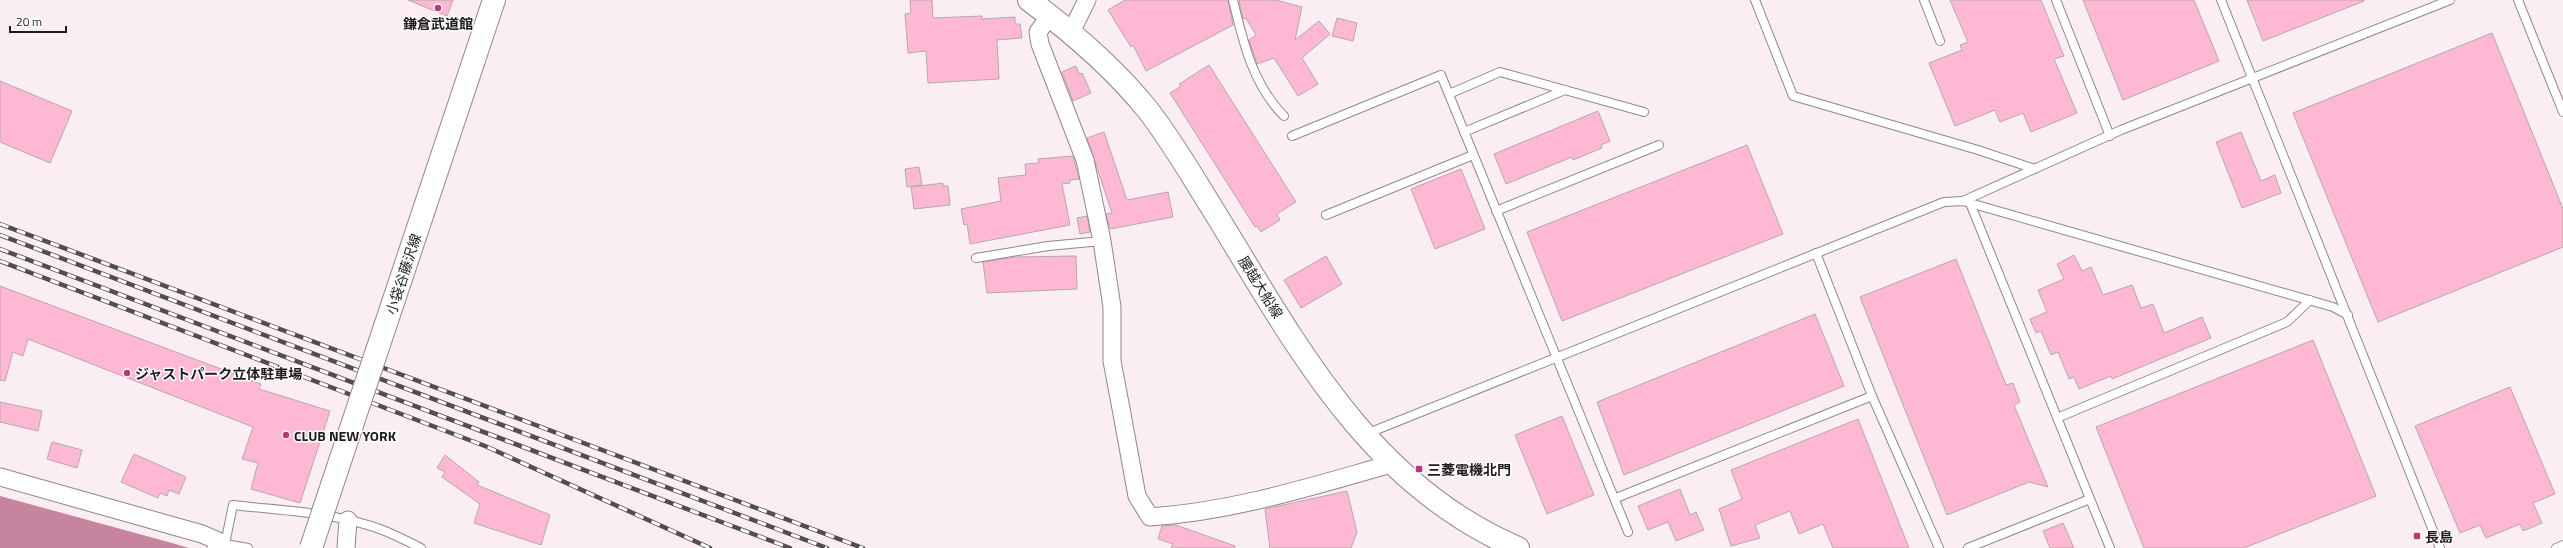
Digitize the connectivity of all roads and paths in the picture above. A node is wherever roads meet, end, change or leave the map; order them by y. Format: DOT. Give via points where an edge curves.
graph roads {
  1 [pos="494,0"];
  2 [pos="1029,0"];
  3 [pos="1087,0"];
  4 [pos="1233,0"];
  5 [pos="1755,0"];
  6 [pos="1924,0"];
  7 [pos="2056,0"];
  8 [pos="2221,0"];
  9 [pos="2450,0"];
  10 [pos="2518,0"];
  11 [pos="1050,16"];
  12 [pos="1070,32"];
  13 [pos="1940,41"];
  14 [pos="2250,77"];
  15 [pos="1565,90"];
  16 [pos="1448,94"];
  17 [pos="1644,112"];
  18 [pos="2563,112"];
  19 [pos="1284,116"];
  20 [pos="1464,132"];
  21 [pos="1292,136"];
  22 [pos="2110,136"];
  23 [pos="1659,145"];
  24 [pos="1474,155"];
  25 [pos="2035,169"];
  26 [pos="1967,202"];
  27 [pos="1496,211"];
  28 [pos="1326,215"];
  29 [pos="1102,241"];
  30 [pos="1816,253"];
  31 [pos="976,258"];
  32 [pos="2310,300"];
  33 [pos="2348,315"];
  34 [pos="1555,357"];
  35 [pos="1872,396"];
  36 [pos="2057,418"];
  37 [pos="1363,436"];
  38 [pos="1391,464"];
  39 [pos="0,477"];
  40 [pos="1616,498"];
  41 [pos="2090,498"];
  42 [pos="348,520"];
  43 [pos="1628,532"];
  44 [pos="220,544"];
  45 [pos="2563,545"];
  46 [pos="2437,547"];
  47 [pos="248,548"];
  48 [pos="311,548"];
  49 [pos="346,548"];
  50 [pos="421,548"];
  51 [pos="1518,548"];
  52 [pos="1939,548"];
  53 [pos="1968,548"];
  54 [pos="2110,548"];
  55 [pos="2556,548"];
  1 -- 48 [label="main road, 小袋谷藤沢線, bridge"];
  2 -- 11 [label="main road, 腰越大船線"];
  3 -- 12 [label="street"];
  4 -- 19 [label="lane" via="1248,58 1272,104"];
  5 -- 25 [label="lane" via="1794,96"];
  6 -- 13 [label="lane"];
  7 -- 22 [label="lane"];
  8 -- 14 [label="lane"];
  9 -- 14 [label="lane"];
  10 -- 18 [label="lane"];
  11 -- 12 [label="main road, 腰越大船線"];
  11 -- 29 [label="street" via="1038,32 1040,44 1085,160"];
  12 -- 37 [label="main road, 腰越大船線" via="1114,71 1147,110 1190,173 1322,382"];
  14 -- 22 [label="lane"];
  14 -- 33 [label="lane"];
  15 -- 16 [label="lane" via="1500,72"];
  15 -- 17 [label="lane"];
  15 -- 20 [label="lane"];
  16 -- 20 [label="lane"];
  16 -- 21 [label="lane" via="1441,75"];
  20 -- 24 [label="lane"];
  22 -- 25 [label="lane"];
  23 -- 27 [label="lane"];
  24 -- 27 [label="lane"];
  24 -- 28 [label="lane"];
  25 -- 26 [label="lane"];
  26 -- 30 [label="lane" via="1944,202"];
  26 -- 32 [label="lane"];
  26 -- 36 [label="lane"];
  27 -- 34 [label="lane"];
  29 -- 31 [label="lane" via="1048,246"];
  29 -- 38 [label="street" via="1112,307 1112,360 1137,496 1150,517 1247,504"];
  30 -- 34 [label="lane"];
  30 -- 35 [label="lane"];
  32 -- 33 [label="lane"];
  32 -- 36 [label="lane" via="2287,322"];
  33 -- 46 [label="lane"];
  34 -- 37 [label="lane"];
  34 -- 40 [label="lane"];
  35 -- 40 [label="lane"];
  35 -- 52 [label="lane"];
  36 -- 41 [label="lane"];
  37 -- 38 [label="main road, 腰越大船線"];
  38 -- 51 [label="main road, 腰越大船線" via="1420,490 1460,518"];
  39 -- 44 [label="street" via="202,534"];
  40 -- 43 [label="lane"];
  41 -- 53 [label="lane"];
  41 -- 54 [label="lane"];
  42 -- 44 [label="lane" via="233,505"];
  42 -- 49 [label="street"];
  42 -- 50 [label="lane" via="384,530"];
  44 -- 47 [label="lane"];
  45 -- 55 [label="lane"];
}
